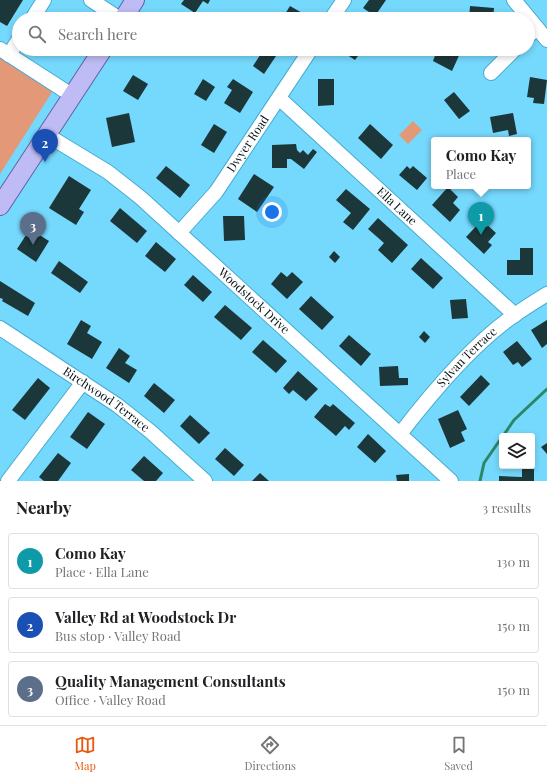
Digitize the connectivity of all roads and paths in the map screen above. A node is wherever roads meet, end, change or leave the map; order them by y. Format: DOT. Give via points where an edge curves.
graph roads {
  1 [pos="44,0"];
  2 [pos="91,0"];
  3 [pos="135,0"];
  4 [pos="344,0"];
  5 [pos="514,0"];
  6 [pos="36,12"];
  7 [pos="110,12"];
  8 [pos="126,12"];
  9 [pos="336,12"];
  10 [pos="521,12"];
  11 [pos="535,34"];
  12 [pos="547,40"];
  13 [pos="5,52"];
  14 [pos="99,56"];
  15 [pos="306,56"];
  16 [pos="508,56"];
  17 [pos="492,72"];
  18 [pos="73,96"];
  19 [pos="279,98"];
  20 [pos="47,135"];
  21 [pos="0,206"];
  22 [pos="179,233"];
  23 [pos="547,294"];
  24 [pos="515,315"];
  25 [pos="0,328"];
  26 [pos="83,382"];
  27 [pos="400,434"];
  28 [pos="8,481"];
  29 [pos="205,481"];
  30 [pos="451,481"];
  1 -- 6 [label="street"];
  2 -- 7 [label="street"];
  3 -- 8 [label="main road"];
  4 -- 9 [label="street"];
  5 -- 10 [label="street"];
  11 -- 12 [label="street"];
  13 -- 18 [label="street"];
  14 -- 18 [label="main road"];
  15 -- 19 [label="street, Dwyer Road"];
  16 -- 17 [label="street"];
  18 -- 20 [label="main road"];
  19 -- 22 [label="street, Dwyer Road" via="216,192"];
  19 -- 24 [label="street, Ella Lane"];
  20 -- 21 [label="main road"];
  20 -- 22 [label="street, Woodstock Drive" via="87,158 125,185"];
  22 -- 27 [label="street, Woodstock Drive"];
  23 -- 24 [label="street, Sylvan Terrace"];
  24 -- 27 [label="street, Sylvan Terrace" via="447,377"];
  25 -- 26 [label="street, Birchwood Terrace"];
  26 -- 28 [label="street"];
  26 -- 29 [label="street, Birchwood Terrace" via="151,432"];
  27 -- 30 [label="street, Woodstock Drive"];
}
